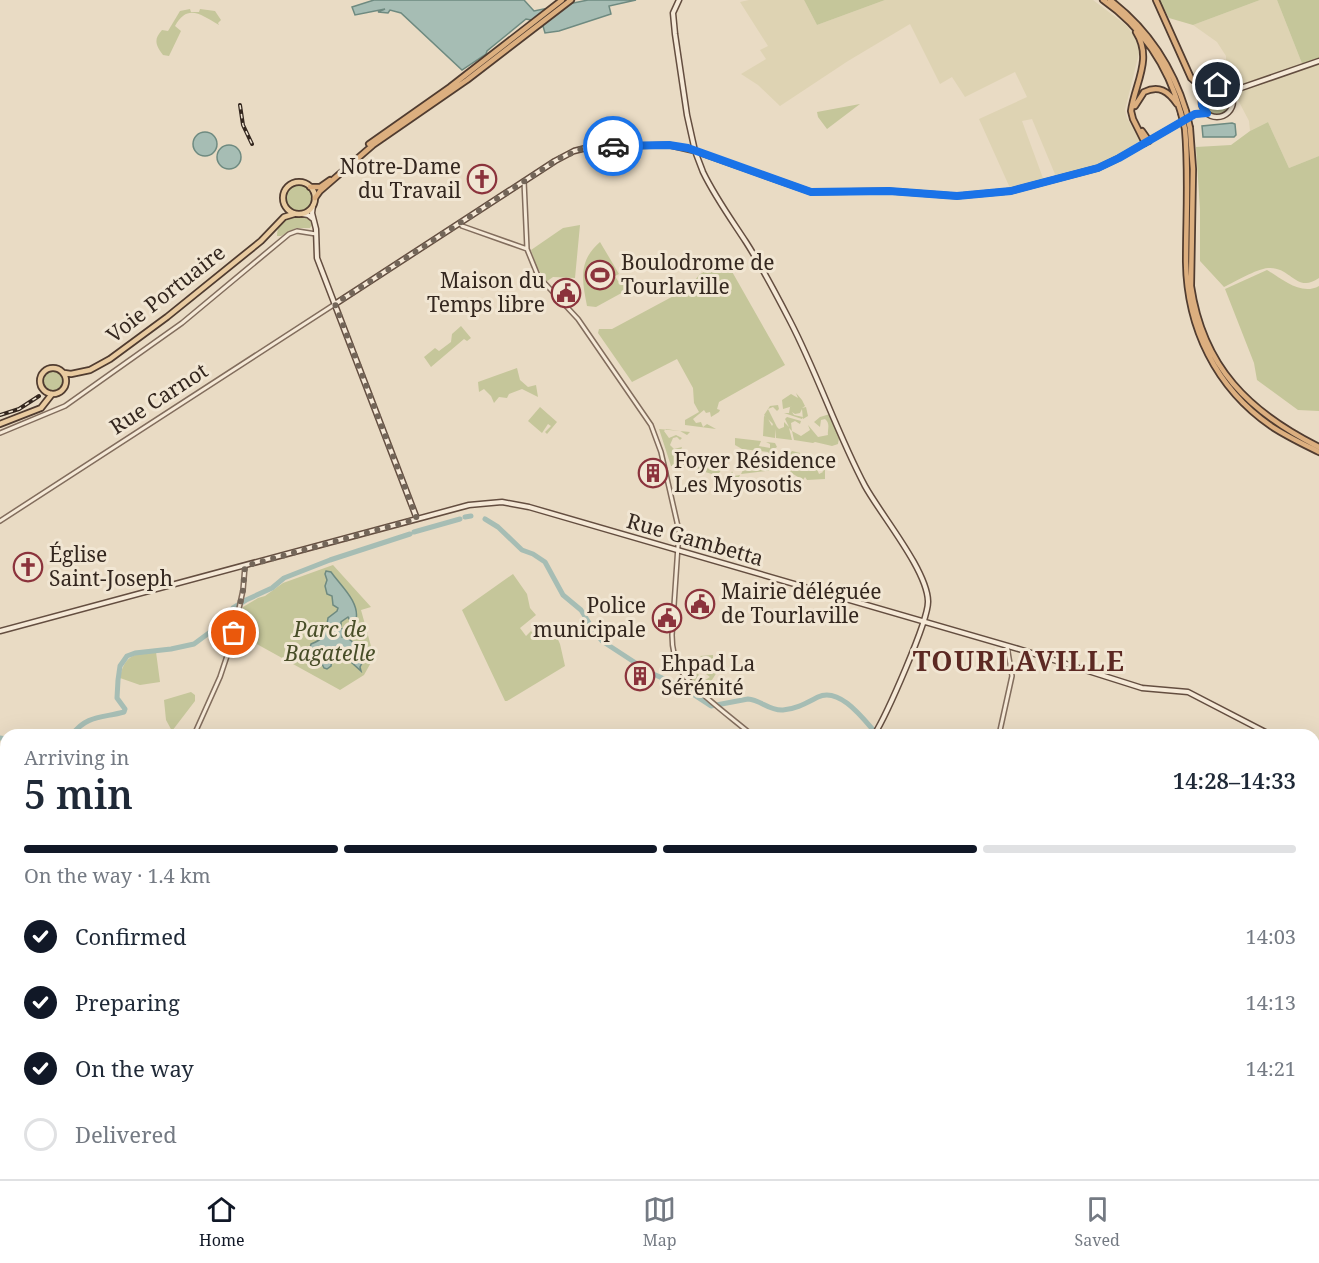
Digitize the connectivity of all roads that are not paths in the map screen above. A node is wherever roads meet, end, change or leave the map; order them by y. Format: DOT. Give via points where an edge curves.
graph roads {
  1 [pos="562,0"];
  2 [pos="571,0"];
  3 [pos="679,0"];
  4 [pos="1103,0"];
  5 [pos="1110,0"];
  6 [pos="1156,0"];
  7 [pos="1130,22"];
  8 [pos="531,27"];
  9 [pos="1319,61"];
  10 [pos="1209,87"];
  11 [pos="1226,88"];
  12 [pos="1238,89"];
  13 [pos="1232,97"];
  14 [pos="1202,105"];
  15 [pos="1183,110"];
  16 [pos="1207,113"];
  17 [pos="1195,114"];
  18 [pos="1187,129"];
  19 [pos="1147,142"];
  20 [pos="695,151"];
  21 [pos="524,181"];
  22 [pos="310,187"];
  23 [pos="315,198"];
  24 [pos="284,205"];
  25 [pos="313,206"];
  26 [pos="294,214"];
  27 [pos="302,214"];
  28 [pos="313,219"];
  29 [pos="279,222"];
  30 [pos="460,223"];
  31 [pos="316,234"];
  32 [pos="526,249"];
  33 [pos="335,304"];
  34 [pos="90,370"];
  35 [pos="63,373"];
  36 [pos="66,382"];
  37 [pos="45,392"];
  38 [pos="52,394"];
  39 [pos="44,405"];
  40 [pos="0,424"];
  41 [pos="0,433"];
  42 [pos="1319,447"];
  43 [pos="1319,452"];
  44 [pos="417,519"];
  45 [pos="0,521"];
  46 [pos="678,550"];
  47 [pos="245,566"];
  48 [pos="923,621"];
  49 [pos="0,631"];
  50 [pos="1007,646"];
  51 [pos="197,729"];
  52 [pos="745,729"];
  53 [pos="877,729"];
  54 [pos="1000,729"];
  55 [pos="1259,729"];
  1 -- 8 [label="highway"];
  2 -- 8 [label="highway"];
  3 -- 20 [label="main road" via="673,11 673,24"];
  4 -- 7 [label="highway"];
  5 -- 15 [label="highway" via="1156,45 1170,68"];
  6 -- 10 [label="highway" via="1191,78 1198,85"];
  7 -- 15 [label="highway" via="1161,62"];
  7 -- 19 [label="highway" via="1144,51 1131,111"];
  8 -- 22 [label="highway" via="380,136 328,181"];
  8 -- 23 [label="highway" via="453,90 373,145"];
  9 -- 12 [label="main road"];
  10 -- 11 [label="main road"];
  10 -- 14 [label="main road" via="1203,93"];
  11 -- 12 [label="main road"];
  11 -- 13 [label="main road"];
  12 -- 13 [label="main road"];
  13 -- 16 [label="main road" via="1232,106 1225,115"];
  14 -- 16 [label="main road"];
  14 -- 17 [label="main road"];
  15 -- 18 [label="highway, bridge"];
  15 -- 19 [label="highway" via="1164,90 1144,92 1134,113"];
  16 -- 17 [label="main road"];
  17 -- 19 [label="main road"];
  18 -- 42 [label="highway" via="1193,169 1191,286 1212,353 1242,395 1278,425"];
  18 -- 43 [label="highway" via="1187,284 1198,334 1208,357 1246,405 1271,426"];
  19 -- 20 [label="main road" via="1074,176 1011,191 957,196 889,191 816,192"];
  20 -- 21 [label="main road" via="669,145 590,147 564,156"];
  20 -- 48 [label="main road" via="704,175 790,321 865,485 915,564 928,598"];
  21 -- 30 [label="main road"];
  21 -- 32 [label="street"];
  22 -- 23 [label="main road"];
  22 -- 24 [label="main road" via="299,182 289,185 283,195"];
  23 -- 25 [label="main road"];
  24 -- 26 [label="main road"];
  24 -- 29 [label="main road, Voie Portuaire"];
  25 -- 27 [label="main road"];
  25 -- 28 [label="main road"];
  26 -- 27 [label="main road"];
  26 -- 29 [label="main road, Voie Portuaire"];
  27 -- 28 [label="main road"];
  28 -- 31 [label="main road"];
  29 -- 34 [label="main road, Voie Portuaire" via="167,317"];
  30 -- 32 [label="street"];
  30 -- 33 [label="main road"];
  31 -- 33 [label="main road" via="316,254"];
  31 -- 41 [label="street" via="289,234 182,323 65,406"];
  32 -- 46 [label="street" via="540,280 578,319 654,431 678,524"];
  33 -- 44 [label="main road"];
  33 -- 45 [label="street, Rue Carnot"];
  34 -- 35 [label="main road, Voie Portuaire"];
  34 -- 36 [label="main road"];
  35 -- 36 [label="main road"];
  35 -- 37 [label="main road" via="54,368 43,372 39,383"];
  36 -- 38 [label="main road" via="62,391"];
  37 -- 38 [label="main road"];
  37 -- 39 [label="main road"];
  38 -- 39 [label="main road"];
  39 -- 40 [label="main road"];
  44 -- 46 [label="main road, Rue Gambetta" via="497,502 529,507"];
  44 -- 47 [label="main road, Rue Gambetta"];
  46 -- 48 [label="main road, Rue Gambetta"];
  46 -- 52 [label="street" via="672,645 680,670"];
  47 -- 49 [label="main road, Rue Gambetta"];
  47 -- 51 [label="street" via="232,641"];
  48 -- 50 [label="main road, Rue Gambetta"];
  48 -- 53 [label="main road"];
  50 -- 54 [label="street" via="1012,676"];
  50 -- 55 [label="main road, Rue Gambetta" via="1142,688 1188,692"];
}
